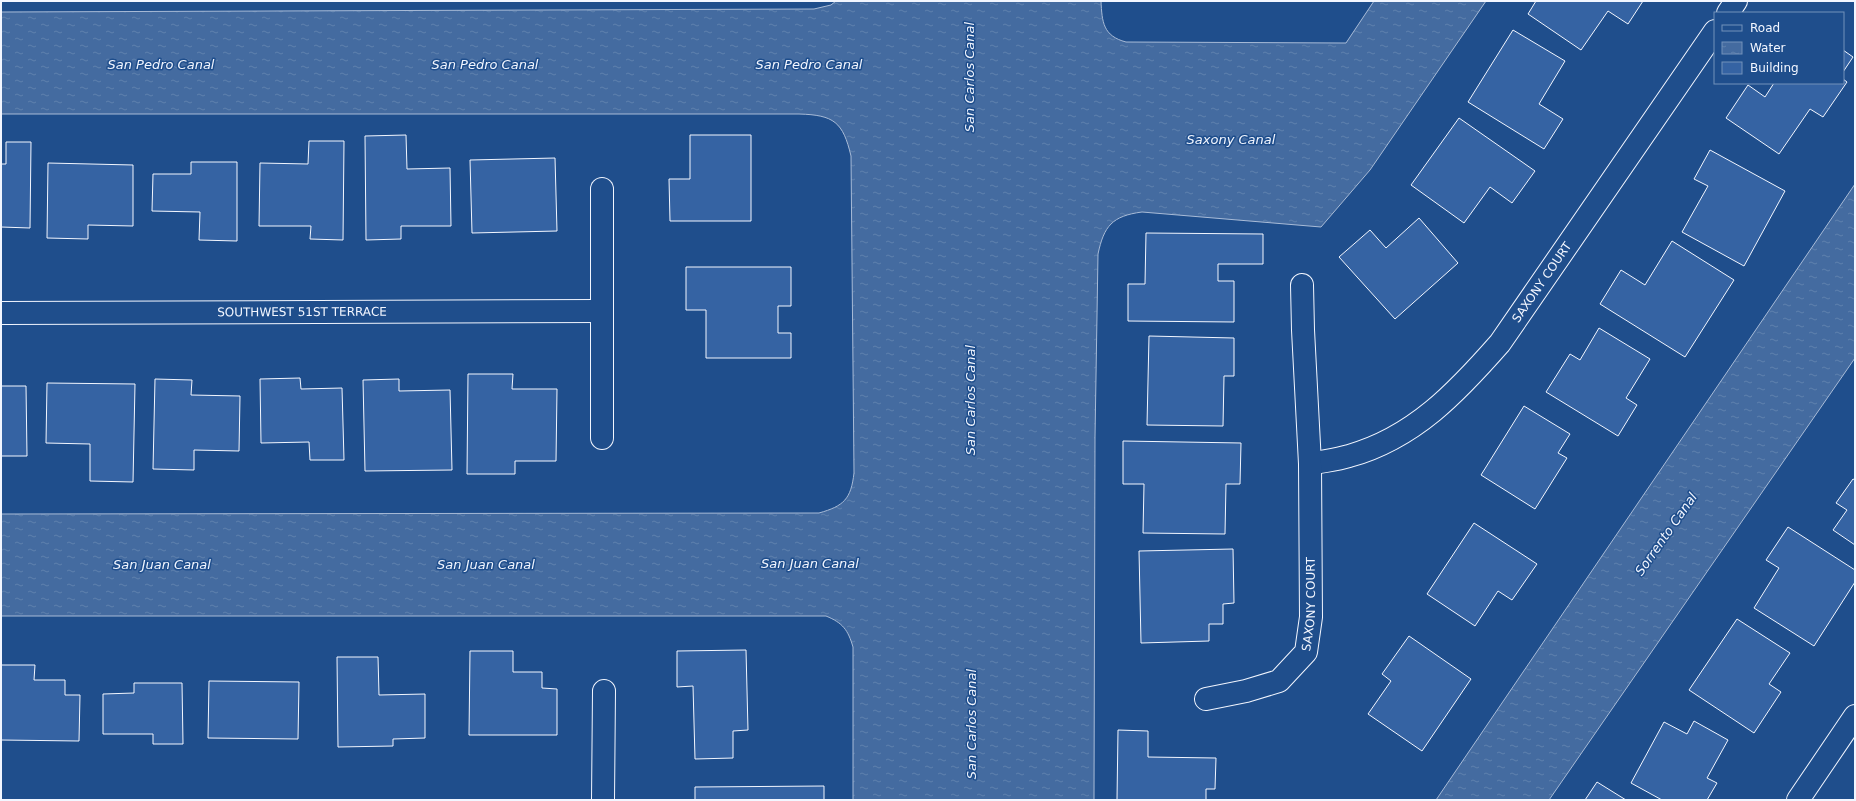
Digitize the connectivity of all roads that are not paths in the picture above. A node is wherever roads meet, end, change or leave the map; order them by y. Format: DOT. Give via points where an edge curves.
graph roads {
  1 [pos="1736,1"];
  2 [pos="1729,12"];
  3 [pos="1714,33"];
  4 [pos="602,189"];
  5 [pos="1302,285"];
  6 [pos="602,312"];
  7 [pos="1,313"];
  8 [pos="602,438"];
  9 [pos="1310,464"];
  10 [pos="604,691"];
  11 [pos="1206,699"];
  12 [pos="1855,716"];
  13 [pos="603,800"];
  14 [pos="1798,800"];
  1 -- 2 [label="street"];
  3 -- 9 [label="street, SAXONY COURT" via="1500,343 1448,400 1422,421 1387,441 1350,456"];
  4 -- 6 [label="street"];
  5 -- 9 [label="street, SAXONY COURT"];
  6 -- 7 [label="street, SOUTHWEST 51ST TERRACE"];
  6 -- 8 [label="street"];
  9 -- 11 [label="street, SAXONY COURT" via="1311,617 1306,652 1279,681"];
  10 -- 13 [label="street"];
  12 -- 14 [label="street"];
}
